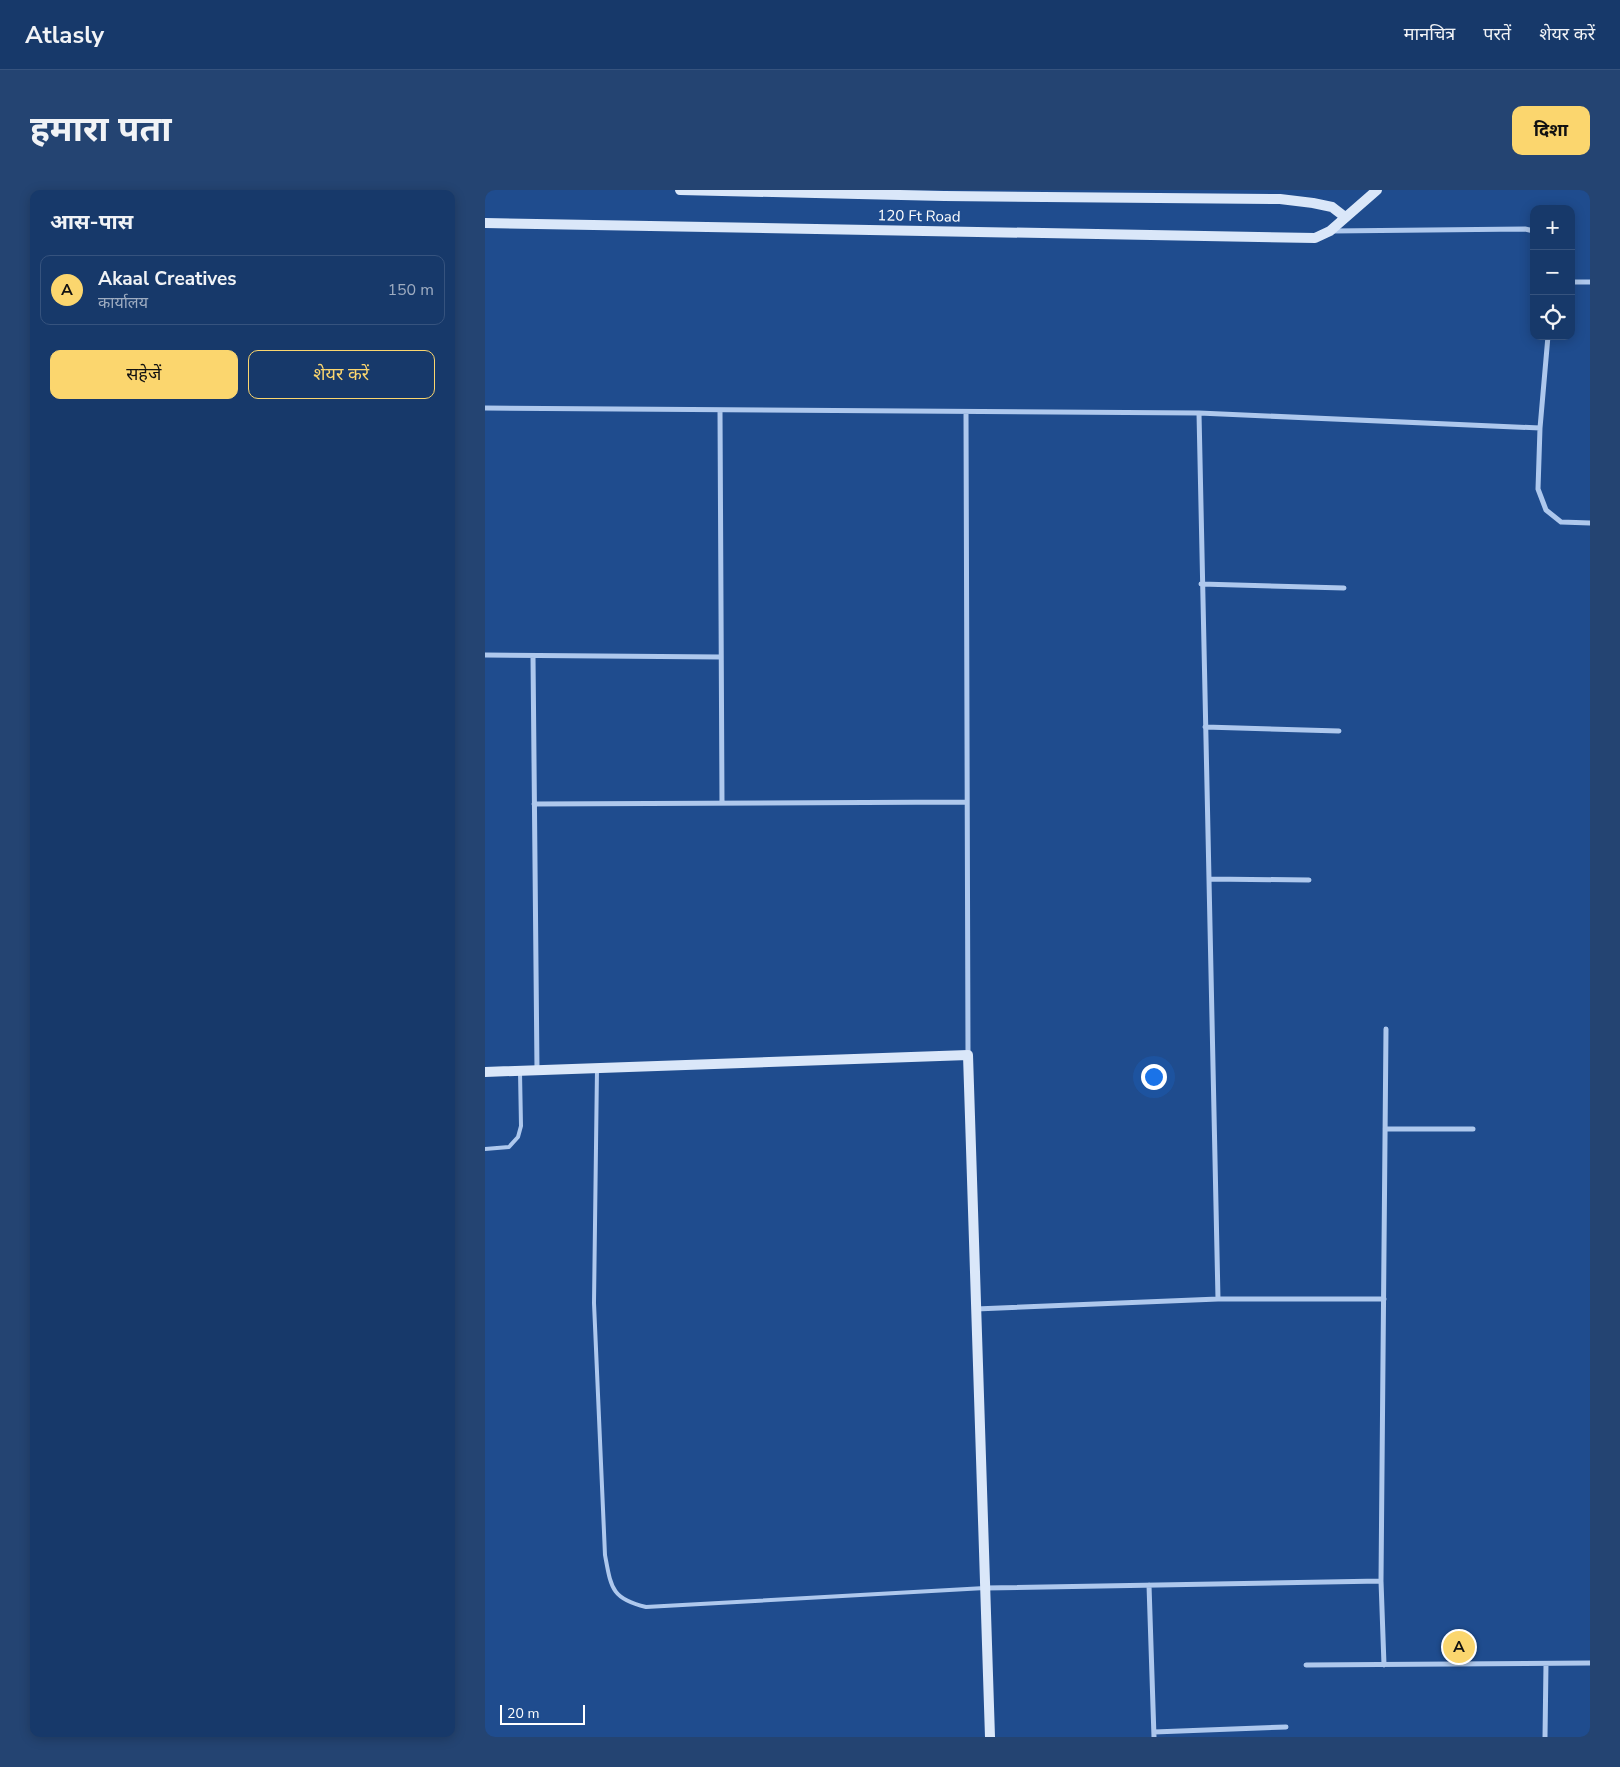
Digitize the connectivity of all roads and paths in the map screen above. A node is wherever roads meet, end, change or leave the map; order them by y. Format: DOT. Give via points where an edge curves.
graph roads {
  1 [pos="680,190"];
  2 [pos="1377,190"];
  3 [pos="944,193"];
  4 [pos="1280,195"];
  5 [pos="1345,217"];
  6 [pos="485,223"];
  7 [pos="1530,230"];
  8 [pos="1330,231"];
  9 [pos="1575,282"];
  10 [pos="1590,282"];
  11 [pos="1548,340"];
  12 [pos="485,408"];
  13 [pos="720,410"];
  14 [pos="966,412"];
  15 [pos="1199,413"];
  16 [pos="1540,428"];
  17 [pos="1590,523"];
  18 [pos="1201,584"];
  19 [pos="1344,588"];
  20 [pos="485,654"];
  21 [pos="533,656"];
  22 [pos="721,656"];
  23 [pos="1205,727"];
  24 [pos="1339,731"];
  25 [pos="967,802"];
  26 [pos="534,804"];
  27 [pos="722,804"];
  28 [pos="1209,879"];
  29 [pos="1309,880"];
  30 [pos="1386,1029"];
  31 [pos="968,1055"];
  32 [pos="597,1069"];
  33 [pos="537,1071"];
  34 [pos="485,1072"];
  35 [pos="520,1072"];
  36 [pos="1385,1129"];
  37 [pos="1473,1129"];
  38 [pos="485,1149"];
  39 [pos="1218,1299"];
  40 [pos="1384,1299"];
  41 [pos="976,1309"];
  42 [pos="1381,1580"];
  43 [pos="1149,1585"];
  44 [pos="985,1588"];
  45 [pos="1590,1663"];
  46 [pos="1546,1664"];
  47 [pos="1306,1665"];
  48 [pos="1384,1665"];
  49 [pos="1286,1728"];
  50 [pos="1154,1734"];
  51 [pos="990,1737"];
  52 [pos="1545,1737"];
  1 -- 3 [label="street"];
  2 -- 5 [label="street, 120 Ft Road"];
  3 -- 4 [label="street"];
  4 -- 5 [label="street" via="1332,207"];
  5 -- 8 [label="street, 120 Ft Road"];
  6 -- 8 [label="street, 120 Ft Road" via="1315,238"];
  7 -- 8 [label="street"];
  9 -- 10 [label="street"];
  11 -- 16 [label="street"];
  12 -- 13 [label="street"];
  13 -- 14 [label="street"];
  13 -- 22 [label="street"];
  14 -- 15 [label="street"];
  14 -- 25 [label="street"];
  15 -- 16 [label="street"];
  15 -- 18 [label="street"];
  16 -- 17 [label="street" via="1538,489 1546,510 1561,522"];
  18 -- 19 [label="street"];
  18 -- 23 [label="street"];
  20 -- 21 [label="street"];
  21 -- 22 [label="street"];
  21 -- 26 [label="street"];
  22 -- 27 [label="street"];
  23 -- 24 [label="street"];
  23 -- 28 [label="street"];
  25 -- 27 [label="street"];
  25 -- 31 [label="street"];
  26 -- 27 [label="street"];
  26 -- 33 [label="street"];
  28 -- 29 [label="street"];
  28 -- 39 [label="street"];
  30 -- 36 [label="street"];
  31 -- 32 [label="street"];
  31 -- 41 [label="street"];
  32 -- 33 [label="street"];
  32 -- 44 [label="lane" via="594,1313 605,1555 610,1583 620,1597 646,1607"];
  33 -- 35 [label="street"];
  34 -- 35 [label="street"];
  35 -- 38 [label="lane" via="521,1126 518,1137 509,1147"];
  36 -- 37 [label="street"];
  36 -- 40 [label="street"];
  39 -- 40 [label="street"];
  39 -- 41 [label="street"];
  40 -- 42 [label="street"];
  41 -- 44 [label="street"];
  42 -- 43 [label="street"];
  42 -- 48 [label="street"];
  43 -- 44 [label="street"];
  43 -- 50 [label="street"];
  44 -- 51 [label="street"];
  45 -- 46 [label="street"];
  46 -- 48 [label="street"];
  46 -- 52 [label="street"];
  47 -- 48 [label="street"];
  49 -- 50 [label="street"];
}
